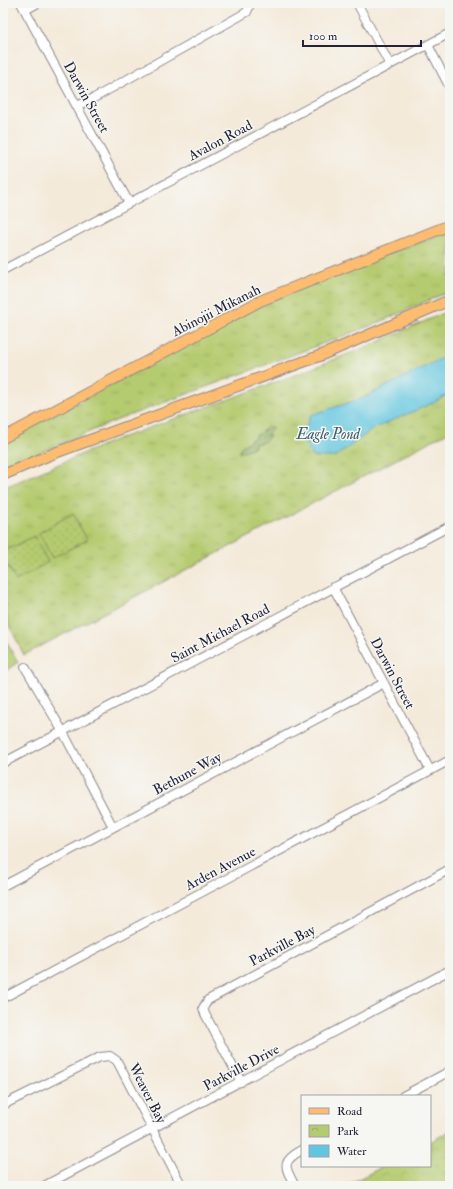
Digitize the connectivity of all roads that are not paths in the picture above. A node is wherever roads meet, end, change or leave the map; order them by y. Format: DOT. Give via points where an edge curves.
graph roads {
  1 [pos="38,3"];
  2 [pos="249,3"];
  3 [pos="357,3"];
  4 [pos="23,7"];
  5 [pos="450,33"];
  6 [pos="428,46"];
  7 [pos="390,65"];
  8 [pos="450,88"];
  9 [pos="77,106"];
  10 [pos="129,203"];
  11 [pos="450,225"];
  12 [pos="3,270"];
  13 [pos="450,300"];
  14 [pos="3,438"];
  15 [pos="3,475"];
  16 [pos="450,526"];
  17 [pos="333,587"];
  18 [pos="25,667"];
  19 [pos="384,683"];
  20 [pos="63,732"];
  21 [pos="450,760"];
  22 [pos="3,763"];
  23 [pos="430,770"];
  24 [pos="113,827"];
  25 [pos="450,869"];
  26 [pos="3,886"];
  27 [pos="450,970"];
  28 [pos="3,998"];
  29 [pos="450,1071"];
  30 [pos="241,1082"];
  31 [pos="405,1095"];
  32 [pos="3,1106"];
  33 [pos="152,1128"];
  34 [pos="301,1151"];
  35 [pos="44,1186"];
  36 [pos="182,1186"];
  37 [pos="295,1186"];
  1 -- 4 [label="street"];
  2 -- 9 [label="street" via="247,12"];
  3 -- 7 [label="street"];
  4 -- 9 [label="street, Darwin Street"];
  5 -- 6 [label="street, Avalon Road"];
  6 -- 7 [label="street, Avalon Road"];
  6 -- 8 [label="street"];
  7 -- 10 [label="street, Avalon Road"];
  9 -- 10 [label="street, Darwin Street"];
  10 -- 12 [label="street, Avalon Road"];
  11 -- 14 [label="main road, Abinojii Mikanah" via="260,301"];
  13 -- 15 [label="main road" via="322,354 52,454"];
  16 -- 17 [label="street, Saint Michael Road"];
  17 -- 19 [label="street, Darwin Street"];
  17 -- 20 [label="street, Saint Michael Road"];
  18 -- 20 [label="street"];
  19 -- 23 [label="street, Darwin Street"];
  19 -- 24 [label="street, Bethune Way"];
  20 -- 22 [label="street, Saint Michael Road"];
  20 -- 24 [label="street"];
  21 -- 23 [label="street, Arden Avenue"];
  23 -- 28 [label="street, Arden Avenue"];
  24 -- 26 [label="street, Bethune Way"];
  25 -- 30 [label="street, Parkville Bay" via="208,1000 203,1008 204,1014"];
  27 -- 30 [label="street, Parkville Drive"];
  29 -- 31 [label="street"];
  30 -- 33 [label="street, Parkville Drive"];
  32 -- 33 [label="street, Weaver Bay" via="100,1057 110,1056 117,1061"];
  33 -- 35 [label="street, Parkville Drive"];
  33 -- 36 [label="street, Weaver Bay"];
  34 -- 37 [label="street" via="291,1156 286,1166"];
}
